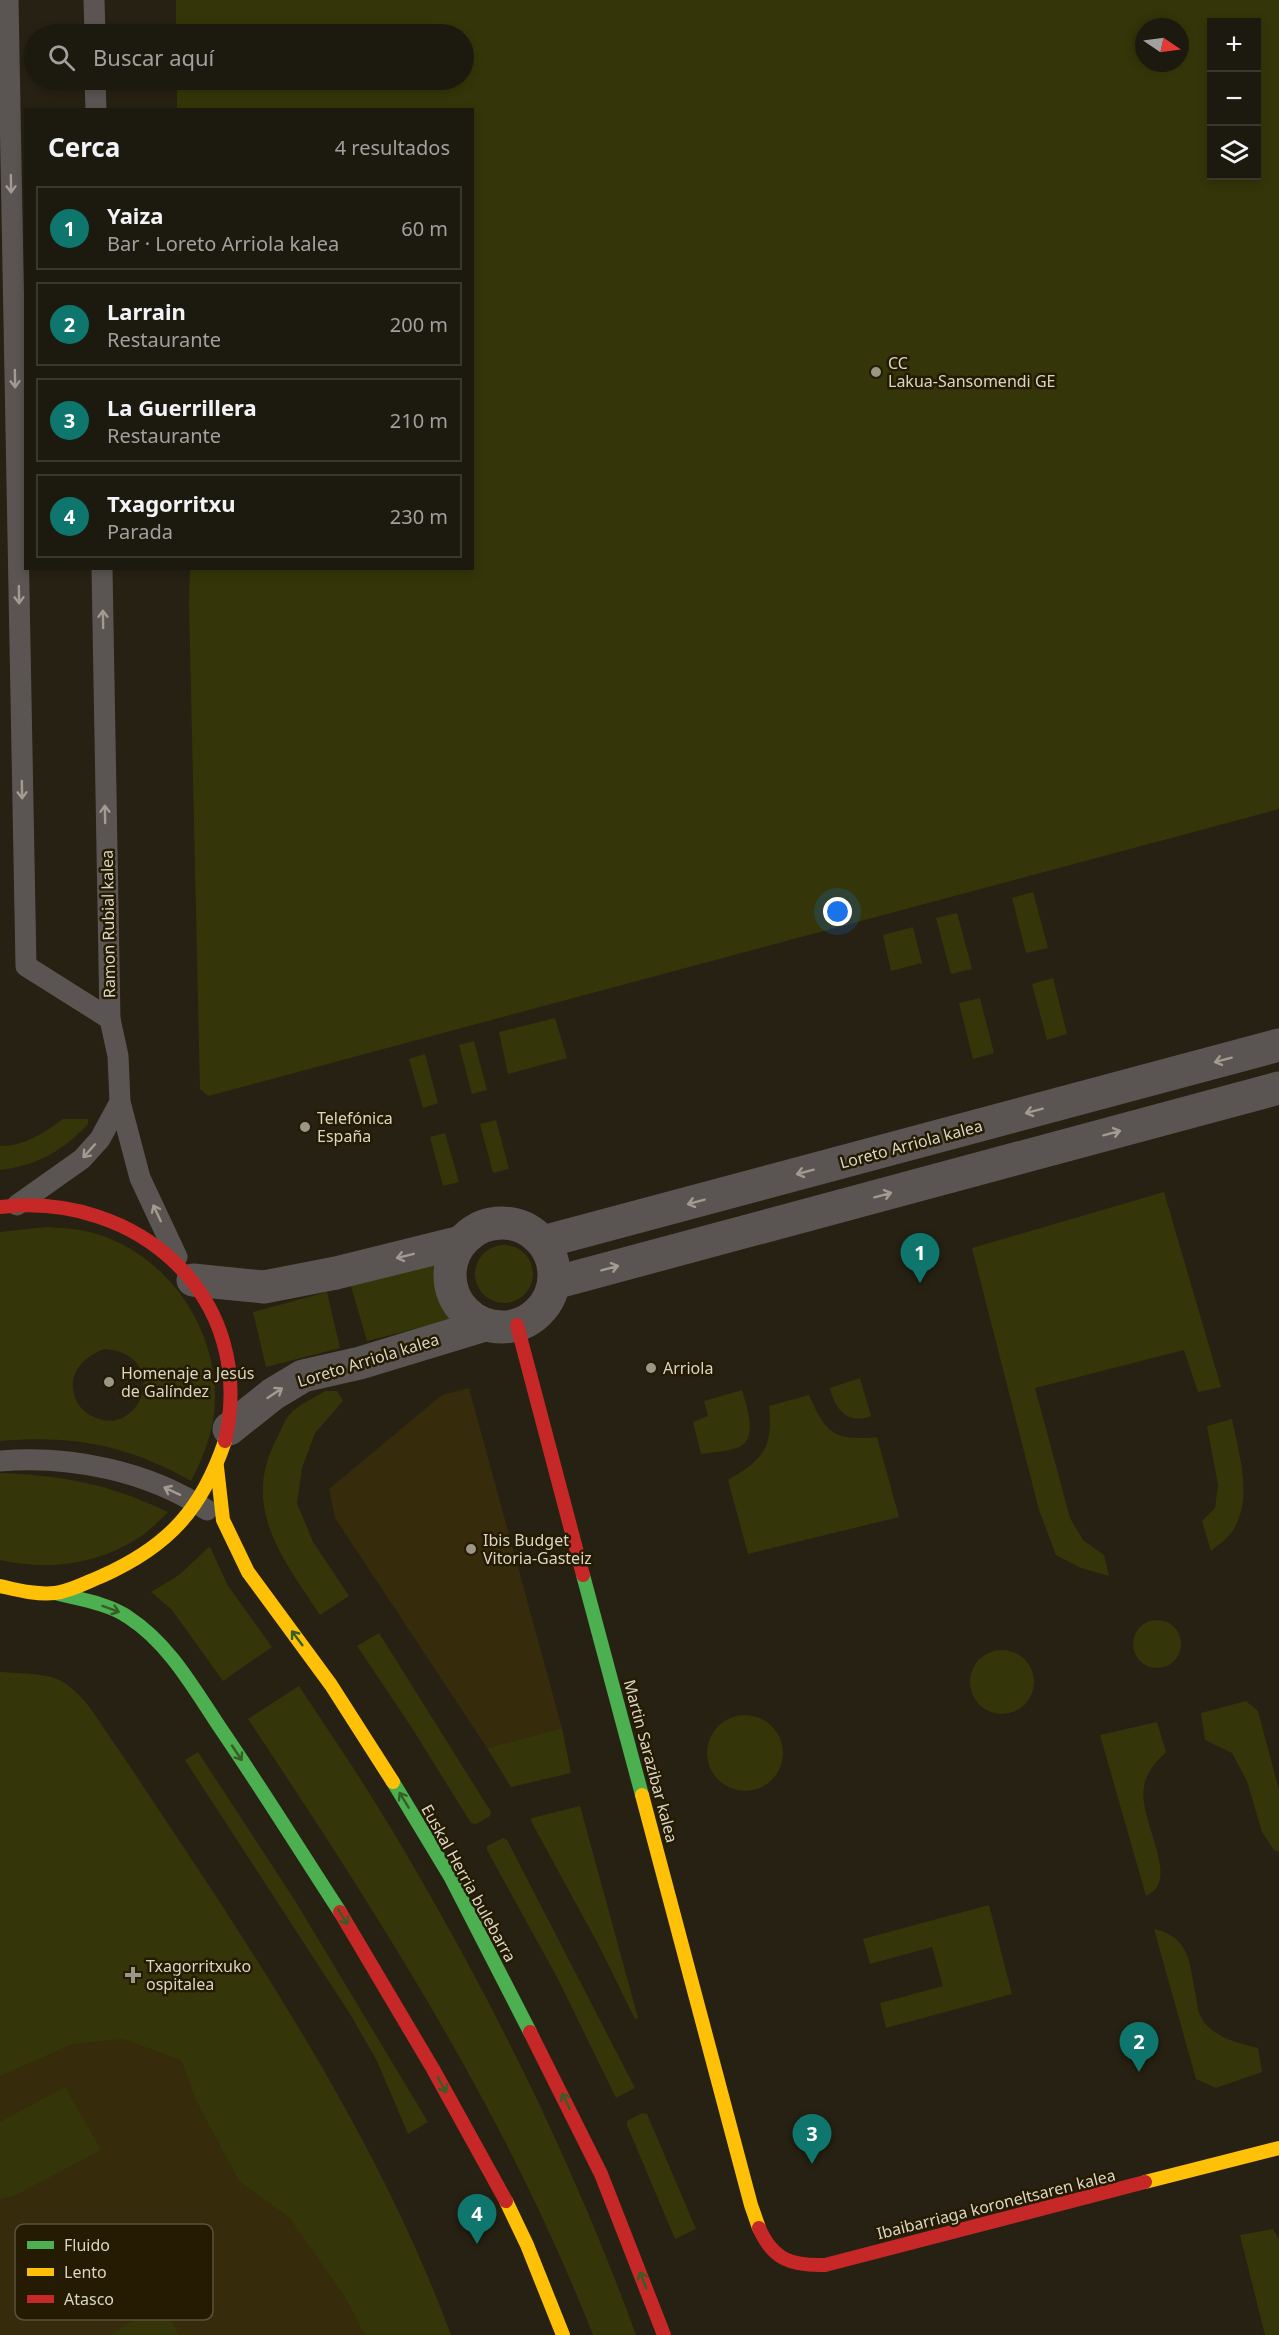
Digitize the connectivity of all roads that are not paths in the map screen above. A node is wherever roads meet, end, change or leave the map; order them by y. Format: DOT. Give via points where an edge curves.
graph roads {
  1 [pos="8,0"];
  2 [pos="94,0"];
  3 [pos="95,24"];
  4 [pos="95,90"];
  5 [pos="96,108"];
  6 [pos="102,570"];
  7 [pos="110,1019"];
  8 [pos="1279,1045"];
  9 [pos="1279,1089"];
  10 [pos="120,1102"];
  11 [pos="8,1206"];
  12 [pos="461,1242"];
  13 [pos="543,1242"];
  14 [pos="187,1273"];
  15 [pos="554,1283"];
  16 [pos="501,1325"];
  17 [pos="229,1429"];
  18 [pos="0,1461"];
  19 [pos="217,1467"];
  20 [pos="198,1503"];
  21 [pos="222,1520"];
  22 [pos="0,1586"];
  23 [pos="55,1593"];
  24 [pos="1279,2148"];
  25 [pos="752,2205"];
  26 [pos="563,2335"];
  27 [pos="664,2335"];
  1 -- 7 [label="lane, one-way" via="26,966"];
  2 -- 3 [label="lane"];
  4 -- 5 [label="lane"];
  7 -- 6 [label="lane, Ramon Rubial kalea, one-way"];
  7 -- 10 [label="lane, Ramon Rubial kalea" via="118,1056"];
  8 -- 13 [label="street, Loreto Arriola kalea, one-way"];
  15 -- 9 [label="street, one-way"];
  10 -- 11 [label="lane, one-way" via="100,1139 82,1159"];
  14 -- 10 [label="lane, Ramon Rubial kalea, one-way" via="140,1178"];
  11 -- 14 [label="main road" via="43,1205 103,1218 135,1233"];
  12 -- 13 [label="street" via="487,1225 502,1222 525,1228"];
  12 -- 14 [label="street, one-way" via="264,1287"];
  12 -- 16 [label="street" via="451,1265 452,1290 464,1311"];
  13 -- 15 [label="street" via="552,1261"];
  14 -- 17 [label="main road" via="213,1313 226,1350 232,1390"];
  15 -- 16 [label="street" via="542,1310 530,1319"];
  17 -- 16 [label="street, Loreto Arriola kalea, one-way" via="303,1376"];
  16 -- 25 [label="main road, Martin Sarazibar kalea"];
  17 -- 19 [label="main road"];
  20 -- 18 [label="lane, one-way" via="101,1467"];
  19 -- 20 [label="main road"];
  19 -- 21 [label="main road, Euskal Herria bulebarra"];
  20 -- 21 [label="lane"];
  20 -- 23 [label="main road" via="175,1530 149,1551 124,1566"];
  27 -- 21 [label="main road, Euskal Herria bulebarra, one-way" via="601,2174 451,1878 331,1685 248,1572"];
  22 -- 23 [label="main road"];
  23 -- 26 [label="main road, one-way" via="126,1614 153,1635 174,1659 351,1930 433,2069 493,2175 527,2245"];
  24 -- 25 [label="main road, Ibaibarriaga koroneltsaren kalea" via="814,2266 803,2267 777,2254 765,2241"];
}
